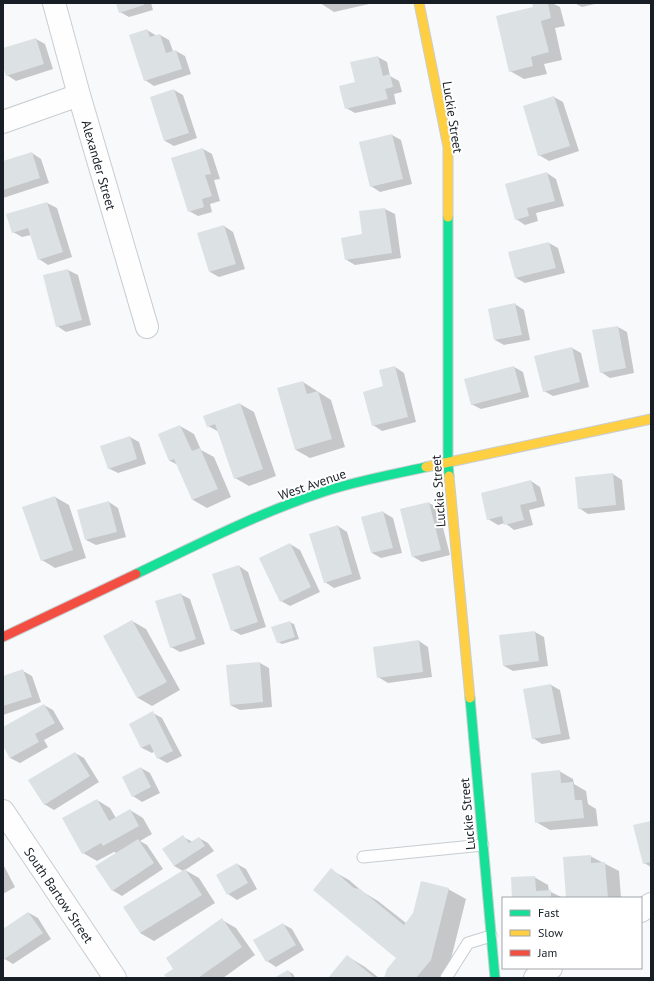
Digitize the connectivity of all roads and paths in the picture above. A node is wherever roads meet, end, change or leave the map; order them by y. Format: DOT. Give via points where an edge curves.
graph roads {
  1 [pos="54,3"];
  2 [pos="419,3"];
  3 [pos="79,95"];
  4 [pos="3,122"];
  5 [pos="147,327"];
  6 [pos="651,420"];
  7 [pos="448,462"];
  8 [pos="3,637"];
  9 [pos="3,812"];
  10 [pos="483,844"];
  11 [pos="363,857"];
  12 [pos="651,904"];
  13 [pos="642,909"];
  14 [pos="491,936"];
  15 [pos="549,969"];
  16 [pos="115,978"];
  17 [pos="446,978"];
  18 [pos="495,978"];
  19 [pos="535,978"];
  1 -- 3 [label="street, Alexander Street"];
  2 -- 7 [label="street, Luckie Street" via="448,147"];
  3 -- 4 [label="street"];
  3 -- 5 [label="street, Alexander Street"];
  6 -- 7 [label="street, West Avenue"];
  7 -- 8 [label="street, West Avenue" via="362,480 285,506"];
  7 -- 10 [label="street, Luckie Street"];
  9 -- 16 [label="street, South Bartow Street"];
  10 -- 11 [label="lane"];
  10 -- 14 [label="street, Luckie Street"];
  12 -- 13 [label="street"];
  14 -- 17 [label="lane" via="468,943"];
  14 -- 18 [label="street, Luckie Street"];
  15 -- 19 [label="street"];
}
